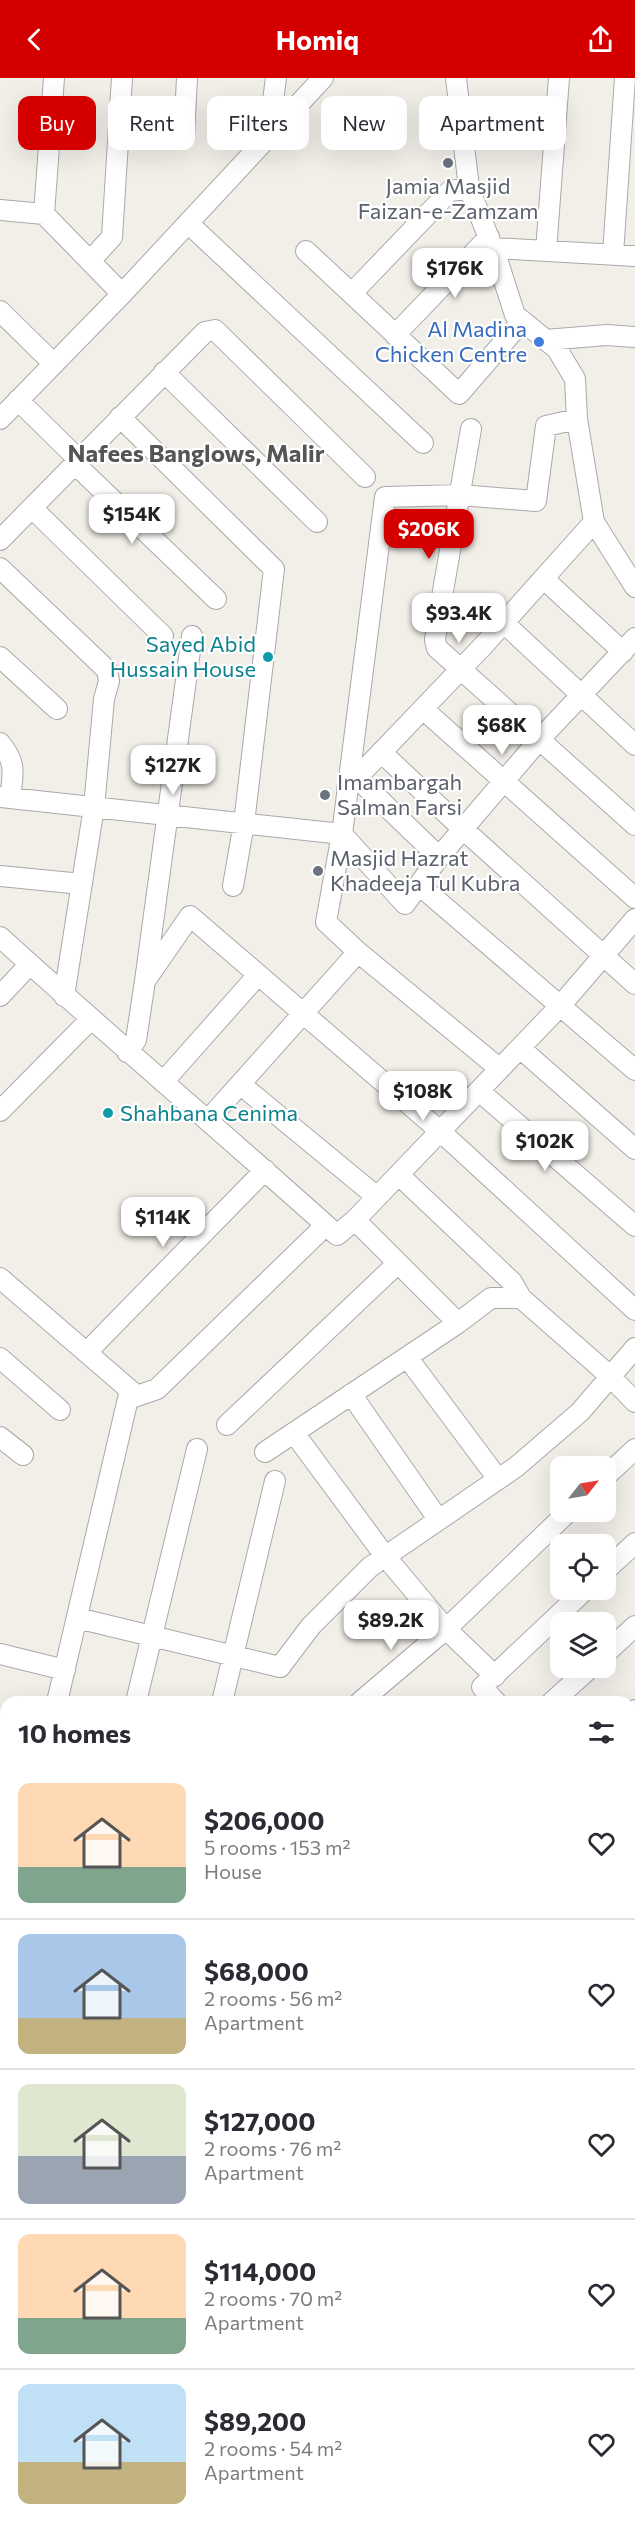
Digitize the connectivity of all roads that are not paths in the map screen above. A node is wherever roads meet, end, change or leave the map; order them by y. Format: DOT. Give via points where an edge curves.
graph roads {
  1 [pos="54,78"];
  2 [pos="122,78"];
  3 [pos="187,78"];
  4 [pos="276,78"];
  5 [pos="323,78"];
  6 [pos="456,78"];
  7 [pos="559,78"];
  8 [pos="625,78"];
  9 [pos="186,96"];
  10 [pos="274,96"];
  11 [pos="306,96"];
  12 [pos="256,150"];
  13 [pos="469,188"];
  14 [pos="0,210"];
  15 [pos="44,214"];
  16 [pos="188,223"];
  17 [pos="491,242"];
  18 [pos="306,251"];
  19 [pos="546,251"];
  20 [pos="613,255"];
  21 [pos="635,256"];
  22 [pos="90,261"];
  23 [pos="352,293"];
  24 [pos="122,294"];
  25 [pos="0,311"];
  26 [pos="522,321"];
  27 [pos="395,335"];
  28 [pos="635,337"];
  29 [pos="545,340"];
  30 [pos="54,364"];
  31 [pos="164,372"];
  32 [pos="18,400"];
  33 [pos="1,416"];
  34 [pos="120,417"];
  35 [pos="577,419"];
  36 [pos="471,429"];
  37 [pos="423,443"];
  38 [pos="77,462"];
  39 [pos="365,477"];
  40 [pos="460,495"];
  41 [pos="32,508"];
  42 [pos="317,522"];
  43 [pos="594,522"];
  44 [pos="0,540"];
  45 [pos="0,568"];
  46 [pos="544,579"];
  47 [pos="635,587"];
  48 [pos="216,599"];
  49 [pos="504,623"];
  50 [pos="163,636"];
  51 [pos="192,636"];
  52 [pos="629,645"];
  53 [pos="0,657"];
  54 [pos="460,669"];
  55 [pos="582,696"];
  56 [pos="57,709"];
  57 [pos="423,709"];
  58 [pos="539,740"];
  59 [pos="0,743"];
  60 [pos="635,745"];
  61 [pos="381,752"];
  62 [pos="505,782"];
  63 [pos="352,783"];
  64 [pos="5,797"];
  65 [pos="94,807"];
  66 [pos="169,815"];
  67 [pos="244,823"];
  68 [pos="635,825"];
  69 [pos="463,829"];
  70 [pos="342,834"];
  71 [pos="439,857"];
  72 [pos="0,876"];
  73 [pos="82,884"];
  74 [pos="233,885"];
  75 [pos="419,885"];
  76 [pos="635,898"];
  77 [pos="635,919"];
  78 [pos="0,937"];
  79 [pos="358,952"];
  80 [pos="604,956"];
  81 [pos="30,964"];
  82 [pos="258,975"];
  83 [pos="145,981"];
  84 [pos="635,984"];
  85 [pos="0,996"];
  86 [pos="64,996"];
  87 [pos="561,1005"];
  88 [pos="302,1013"];
  89 [pos="90,1020"];
  90 [pos="520,1047"];
  91 [pos="127,1052"];
  92 [pos="500,1069"];
  93 [pos="635,1070"];
  94 [pos="163,1082"];
  95 [pos="240,1084"];
  96 [pos="479,1090"];
  97 [pos="0,1111"];
  98 [pos="208,1120"];
  99 [pos="440,1131"];
  100 [pos="635,1149"];
  101 [pos="265,1170"];
  102 [pos="399,1175"];
  103 [pos="377,1197"];
  104 [pos="355,1220"];
  105 [pos="326,1225"];
  106 [pos="635,1226"];
  107 [pos="398,1263"];
  108 [pos="0,1278"];
  109 [pos="521,1298"];
  110 [pos="635,1310"];
  111 [pos="458,1323"];
  112 [pos="635,1348"];
  113 [pos="87,1352"];
  114 [pos="407,1357"];
  115 [pos="0,1358"];
  116 [pos="610,1376"];
  117 [pos="351,1394"];
  118 [pos="128,1399"];
  119 [pos="635,1402"];
  120 [pos="60,1410"];
  121 [pos="227,1425"];
  122 [pos="294,1433"];
  123 [pos="0,1437"];
  124 [pos="197,1449"];
  125 [pos="635,1449"];
  126 [pos="265,1452"];
  127 [pos="23,1455"];
  128 [pos="616,1467"];
  129 [pos="498,1479"];
  130 [pos="274,1481"];
  131 [pos="438,1519"];
  132 [pos="558,1522"];
  133 [pos="632,1552"];
  134 [pos="385,1556"];
  135 [pos="616,1563"];
  136 [pos="575,1600"];
  137 [pos="77,1618"];
  138 [pos="635,1626"];
  139 [pos="446,1629"];
  140 [pos="151,1636"];
  141 [pos="616,1644"];
  142 [pos="0,1654"];
  143 [pos="232,1655"];
  144 [pos="65,1670"];
  145 [pos="495,1676"];
  146 [pos="579,1678"];
  147 [pos="58,1696"];
  148 [pos="137,1696"];
  149 [pos="223,1696"];
  150 [pos="375,1696"];
  151 [pos="490,1696"];
  152 [pos="559,1696"];
  1 -- 15 [label="street"];
  2 -- 22 [label="street" via="112,237"];
  3 -- 9 [label="street"];
  4 -- 10 [label="street"];
  5 -- 11 [label="street"];
  6 -- 13 [label="street"];
  7 -- 19 [label="street"];
  8 -- 20 [label="street"];
  12 -- 16 [label="street"];
  13 -- 17 [label="street"];
  13 -- 23 [label="street" via="450,191"];
  14 -- 15 [label="street"];
  15 -- 22 [label="street"];
  16 -- 24 [label="street"];
  16 -- 37 [label="street"];
  17 -- 19 [label="street"];
  17 -- 26 [label="street" via="515,315"];
  17 -- 27 [label="street"];
  18 -- 23 [label="street"];
  19 -- 20 [label="street"];
  20 -- 21 [label="street"];
  22 -- 24 [label="street"];
  23 -- 27 [label="street"];
  24 -- 30 [label="street"];
  25 -- 30 [label="street"];
  26 -- 27 [label="street" via="459,394"];
  26 -- 29 [label="street"];
  28 -- 29 [label="street"];
  29 -- 35 [label="street" via="557,349 575,379"];
  30 -- 32 [label="street"];
  31 -- 34 [label="street"];
  31 -- 39 [label="street" via="205,332 215,330"];
  31 -- 42 [label="street"];
  32 -- 33 [label="street"];
  32 -- 38 [label="street"];
  34 -- 38 [label="street"];
  34 -- 67 [label="street" via="274,569"];
  35 -- 40 [label="street" via="546,426 536,501"];
  35 -- 43 [label="street"];
  36 -- 40 [label="street"];
  38 -- 41 [label="street"];
  38 -- 48 [label="street"];
  40 -- 54 [label="street" via="435,640 437,648"];
  40 -- 63 [label="street" via="385,497"];
  41 -- 44 [label="street"];
  41 -- 50 [label="street"];
  43 -- 46 [label="street"];
  43 -- 47 [label="street"];
  45 -- 65 [label="street" via="107,670 109,681"];
  46 -- 49 [label="street"];
  46 -- 52 [label="street"];
  49 -- 54 [label="street"];
  49 -- 55 [label="street"];
  51 -- 66 [label="street"];
  52 -- 55 [label="street"];
  53 -- 56 [label="street"];
  54 -- 57 [label="street"];
  54 -- 58 [label="street"];
  55 -- 58 [label="street"];
  55 -- 60 [label="street"];
  57 -- 61 [label="street"];
  57 -- 62 [label="street"];
  58 -- 62 [label="street"];
  58 -- 68 [label="street"];
  59 -- 64 [label="street" via="13,765"];
  61 -- 63 [label="street"];
  61 -- 69 [label="street"];
  62 -- 69 [label="street"];
  62 -- 76 [label="street"];
  63 -- 70 [label="street"];
  63 -- 71 [label="street"];
  64 -- 65 [label="street"];
  65 -- 66 [label="street"];
  65 -- 73 [label="street"];
  66 -- 67 [label="street"];
  66 -- 83 [label="street"];
  67 -- 70 [label="street"];
  67 -- 74 [label="street"];
  69 -- 71 [label="street"];
  69 -- 80 [label="street"];
  70 -- 75 [label="street" via="405,904"];
  70 -- 79 [label="street" via="326,922"];
  71 -- 75 [label="street"];
  72 -- 73 [label="street"];
  73 -- 86 [label="street"];
  75 -- 87 [label="street"];
  77 -- 80 [label="street"];
  78 -- 81 [label="street"];
  79 -- 88 [label="street"];
  79 -- 92 [label="street"];
  80 -- 84 [label="street"];
  80 -- 87 [label="street"];
  81 -- 85 [label="street"];
  81 -- 86 [label="street"];
  82 -- 83 [label="street" via="190,916"];
  82 -- 88 [label="street"];
  82 -- 94 [label="street"];
  83 -- 91 [label="street" via="136,1040"];
  86 -- 89 [label="street"];
  87 -- 90 [label="street"];
  87 -- 93 [label="street"];
  88 -- 95 [label="street"];
  88 -- 99 [label="street"];
  89 -- 91 [label="street"];
  89 -- 97 [label="street"];
  90 -- 92 [label="street"];
  90 -- 100 [label="street"];
  91 -- 94 [label="street"];
  92 -- 96 [label="street"];
  94 -- 98 [label="street"];
  95 -- 98 [label="street"];
  95 -- 103 [label="street"];
  96 -- 99 [label="street"];
  96 -- 106 [label="street"];
  98 -- 101 [label="street"];
  99 -- 102 [label="street"];
  99 -- 110 [label="street"];
  101 -- 105 [label="street"];
  101 -- 113 [label="street"];
  102 -- 103 [label="street"];
  102 -- 109 [label="street" via="512,1282"];
  103 -- 104 [label="street"];
  104 -- 105 [label="street" via="337,1235"];
  104 -- 107 [label="street"];
  105 -- 118 [label="street" via="157,1389"];
  107 -- 111 [label="street"];
  107 -- 121 [label="street"];
  108 -- 113 [label="street"];
  109 -- 111 [label="street" via="491,1298"];
  109 -- 116 [label="street"];
  111 -- 114 [label="street"];
  112 -- 116 [label="street"];
  113 -- 118 [label="street" via="130,1389"];
  114 -- 117 [label="street"];
  114 -- 129 [label="street"];
  115 -- 120 [label="street"];
  116 -- 119 [label="street"];
  116 -- 129 [label="street" via="580,1412"];
  117 -- 122 [label="street"];
  117 -- 131 [label="street"];
  118 -- 137 [label="street"];
  122 -- 126 [label="street"];
  122 -- 134 [label="street"];
  123 -- 127 [label="street"];
  124 -- 140 [label="street"];
  125 -- 128 [label="street"];
  129 -- 131 [label="street"];
  130 -- 143 [label="street"];
  131 -- 134 [label="street"];
  132 -- 139 [label="street"];
  133 -- 135 [label="street"];
  134 -- 139 [label="street"];
  134 -- 143 [label="street" via="311,1626 280,1667"];
  136 -- 145 [label="street"];
  137 -- 140 [label="street"];
  137 -- 144 [label="street"];
  138 -- 141 [label="street"];
  139 -- 145 [label="street"];
  139 -- 150 [label="street"];
  140 -- 143 [label="street"];
  140 -- 148 [label="street"];
  142 -- 144 [label="street"];
  143 -- 149 [label="street"];
  144 -- 147 [label="street"];
  145 -- 151 [label="street" via="483,1688"];
  146 -- 152 [label="street"];
}
